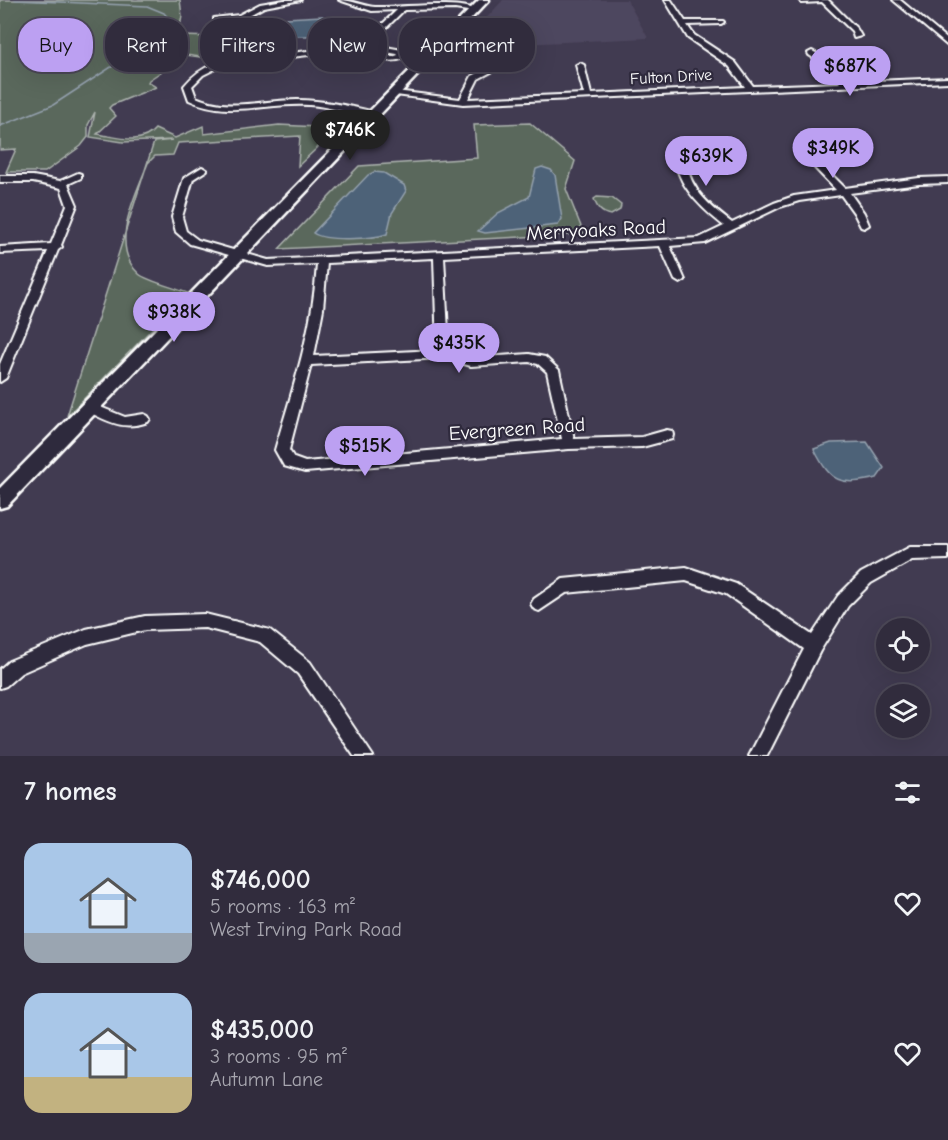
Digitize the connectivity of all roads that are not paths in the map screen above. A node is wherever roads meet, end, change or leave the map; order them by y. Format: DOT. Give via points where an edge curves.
graph roads {
  1 [pos="298,0"];
  2 [pos="342,0"];
  3 [pos="484,0"];
  4 [pos="668,0"];
  5 [pos="824,0"];
  6 [pos="896,0"];
  7 [pos="802,2"];
  8 [pos="401,10"];
  9 [pos="474,10"];
  10 [pos="242,17"];
  11 [pos="229,18"];
  12 [pos="721,22"];
  13 [pos="683,23"];
  14 [pos="857,36"];
  15 [pos="947,43"];
  16 [pos="812,53"];
  17 [pos="296,54"];
  18 [pos="580,65"];
  19 [pos="202,72"];
  20 [pos="486,72"];
  21 [pos="948,80"];
  22 [pos="846,84"];
  23 [pos="750,88"];
  24 [pos="396,93"];
  25 [pos="588,96"];
  26 [pos="463,102"];
  27 [pos="375,114"];
  28 [pos="802,144"];
  29 [pos="680,146"];
  30 [pos="202,170"];
  31 [pos="78,176"];
  32 [pos="0,179"];
  33 [pos="948,180"];
  34 [pos="60,184"];
  35 [pos="843,191"];
  36 [pos="864,225"];
  37 [pos="731,227"];
  38 [pos="665,245"];
  39 [pos="57,247"];
  40 [pos="0,250"];
  41 [pos="237,255"];
  42 [pos="439,256"];
  43 [pos="322,262"];
  44 [pos="680,280"];
  45 [pos="443,354"];
  46 [pos="305,361"];
  47 [pos="0,378"];
  48 [pos="88,407"];
  49 [pos="144,419"];
  50 [pos="667,435"];
  51 [pos="569,444"];
  52 [pos="0,500"];
  53 [pos="948,553"];
  54 [pos="539,604"];
  55 [pos="814,646"];
  56 [pos="0,680"];
  57 [pos="364,756"];
  58 [pos="758,756"];
  1 -- 10 [label="street" via="262,4"];
  2 -- 8 [label="street" via="372,9"];
  3 -- 9 [label="main road"];
  4 -- 13 [label="street"];
  5 -- 7 [label="street"];
  5 -- 14 [label="street"];
  6 -- 15 [label="street"];
  8 -- 9 [label="street"];
  8 -- 17 [label="street" via="367,46"];
  9 -- 24 [label="main road"];
  10 -- 11 [label="street"];
  12 -- 13 [label="street"];
  13 -- 23 [label="street" via="691,36 732,64"];
  16 -- 22 [label="street"];
  18 -- 25 [label="street"];
  19 -- 27 [label="street" via="188,86 190,96 210,107 232,109 294,102"];
  20 -- 26 [label="street" via="476,78"];
  21 -- 22 [label="street, Fulton Drive"];
  22 -- 23 [label="street, Fulton Drive"];
  23 -- 25 [label="street, Fulton Drive"];
  24 -- 26 [label="street, Fulton Drive"];
  24 -- 27 [label="main road"];
  25 -- 26 [label="street, Fulton Drive"];
  27 -- 41 [label="main road"];
  28 -- 35 [label="street" via="808,156"];
  29 -- 37 [label="street" via="680,164 686,181 700,203"];
  30 -- 41 [label="street, Merryoaks Road" via="189,178 177,217 181,232 194,242"];
  31 -- 34 [label="street"];
  32 -- 34 [label="street" via="36,178"];
  33 -- 35 [label="street, Merryoaks Road"];
  34 -- 39 [label="street" via="69,192 72,205"];
  35 -- 36 [label="street" via="859,210"];
  35 -- 37 [label="street, Merryoaks Road" via="797,198"];
  37 -- 38 [label="street, Merryoaks Road" via="701,241"];
  38 -- 42 [label="street, Merryoaks Road"];
  38 -- 44 [label="street"];
  39 -- 40 [label="street"];
  39 -- 47 [label="street"];
  41 -- 43 [label="street, Merryoaks Road" via="268,263"];
  41 -- 48 [label="main road"];
  42 -- 43 [label="street, Merryoaks Road"];
  42 -- 45 [label="street"];
  43 -- 46 [label="street, Evergreen Road" via="322,285"];
  45 -- 46 [label="street"];
  45 -- 51 [label="street" via="471,362 541,360 553,370"];
  46 -- 51 [label="street, Evergreen Road" via="282,450 289,462 305,466"];
  48 -- 49 [label="street" via="124,422"];
  48 -- 52 [label="main road"];
  50 -- 51 [label="street, Evergreen Road" via="642,442"];
  53 -- 55 [label="street" via="910,554 866,578 843,601"];
  54 -- 55 [label="street" via="563,586 686,574 731,589"];
  55 -- 58 [label="street"];
  56 -- 57 [label="street" via="15,668 86,636 145,623 205,621 264,635 304,668"];
}
